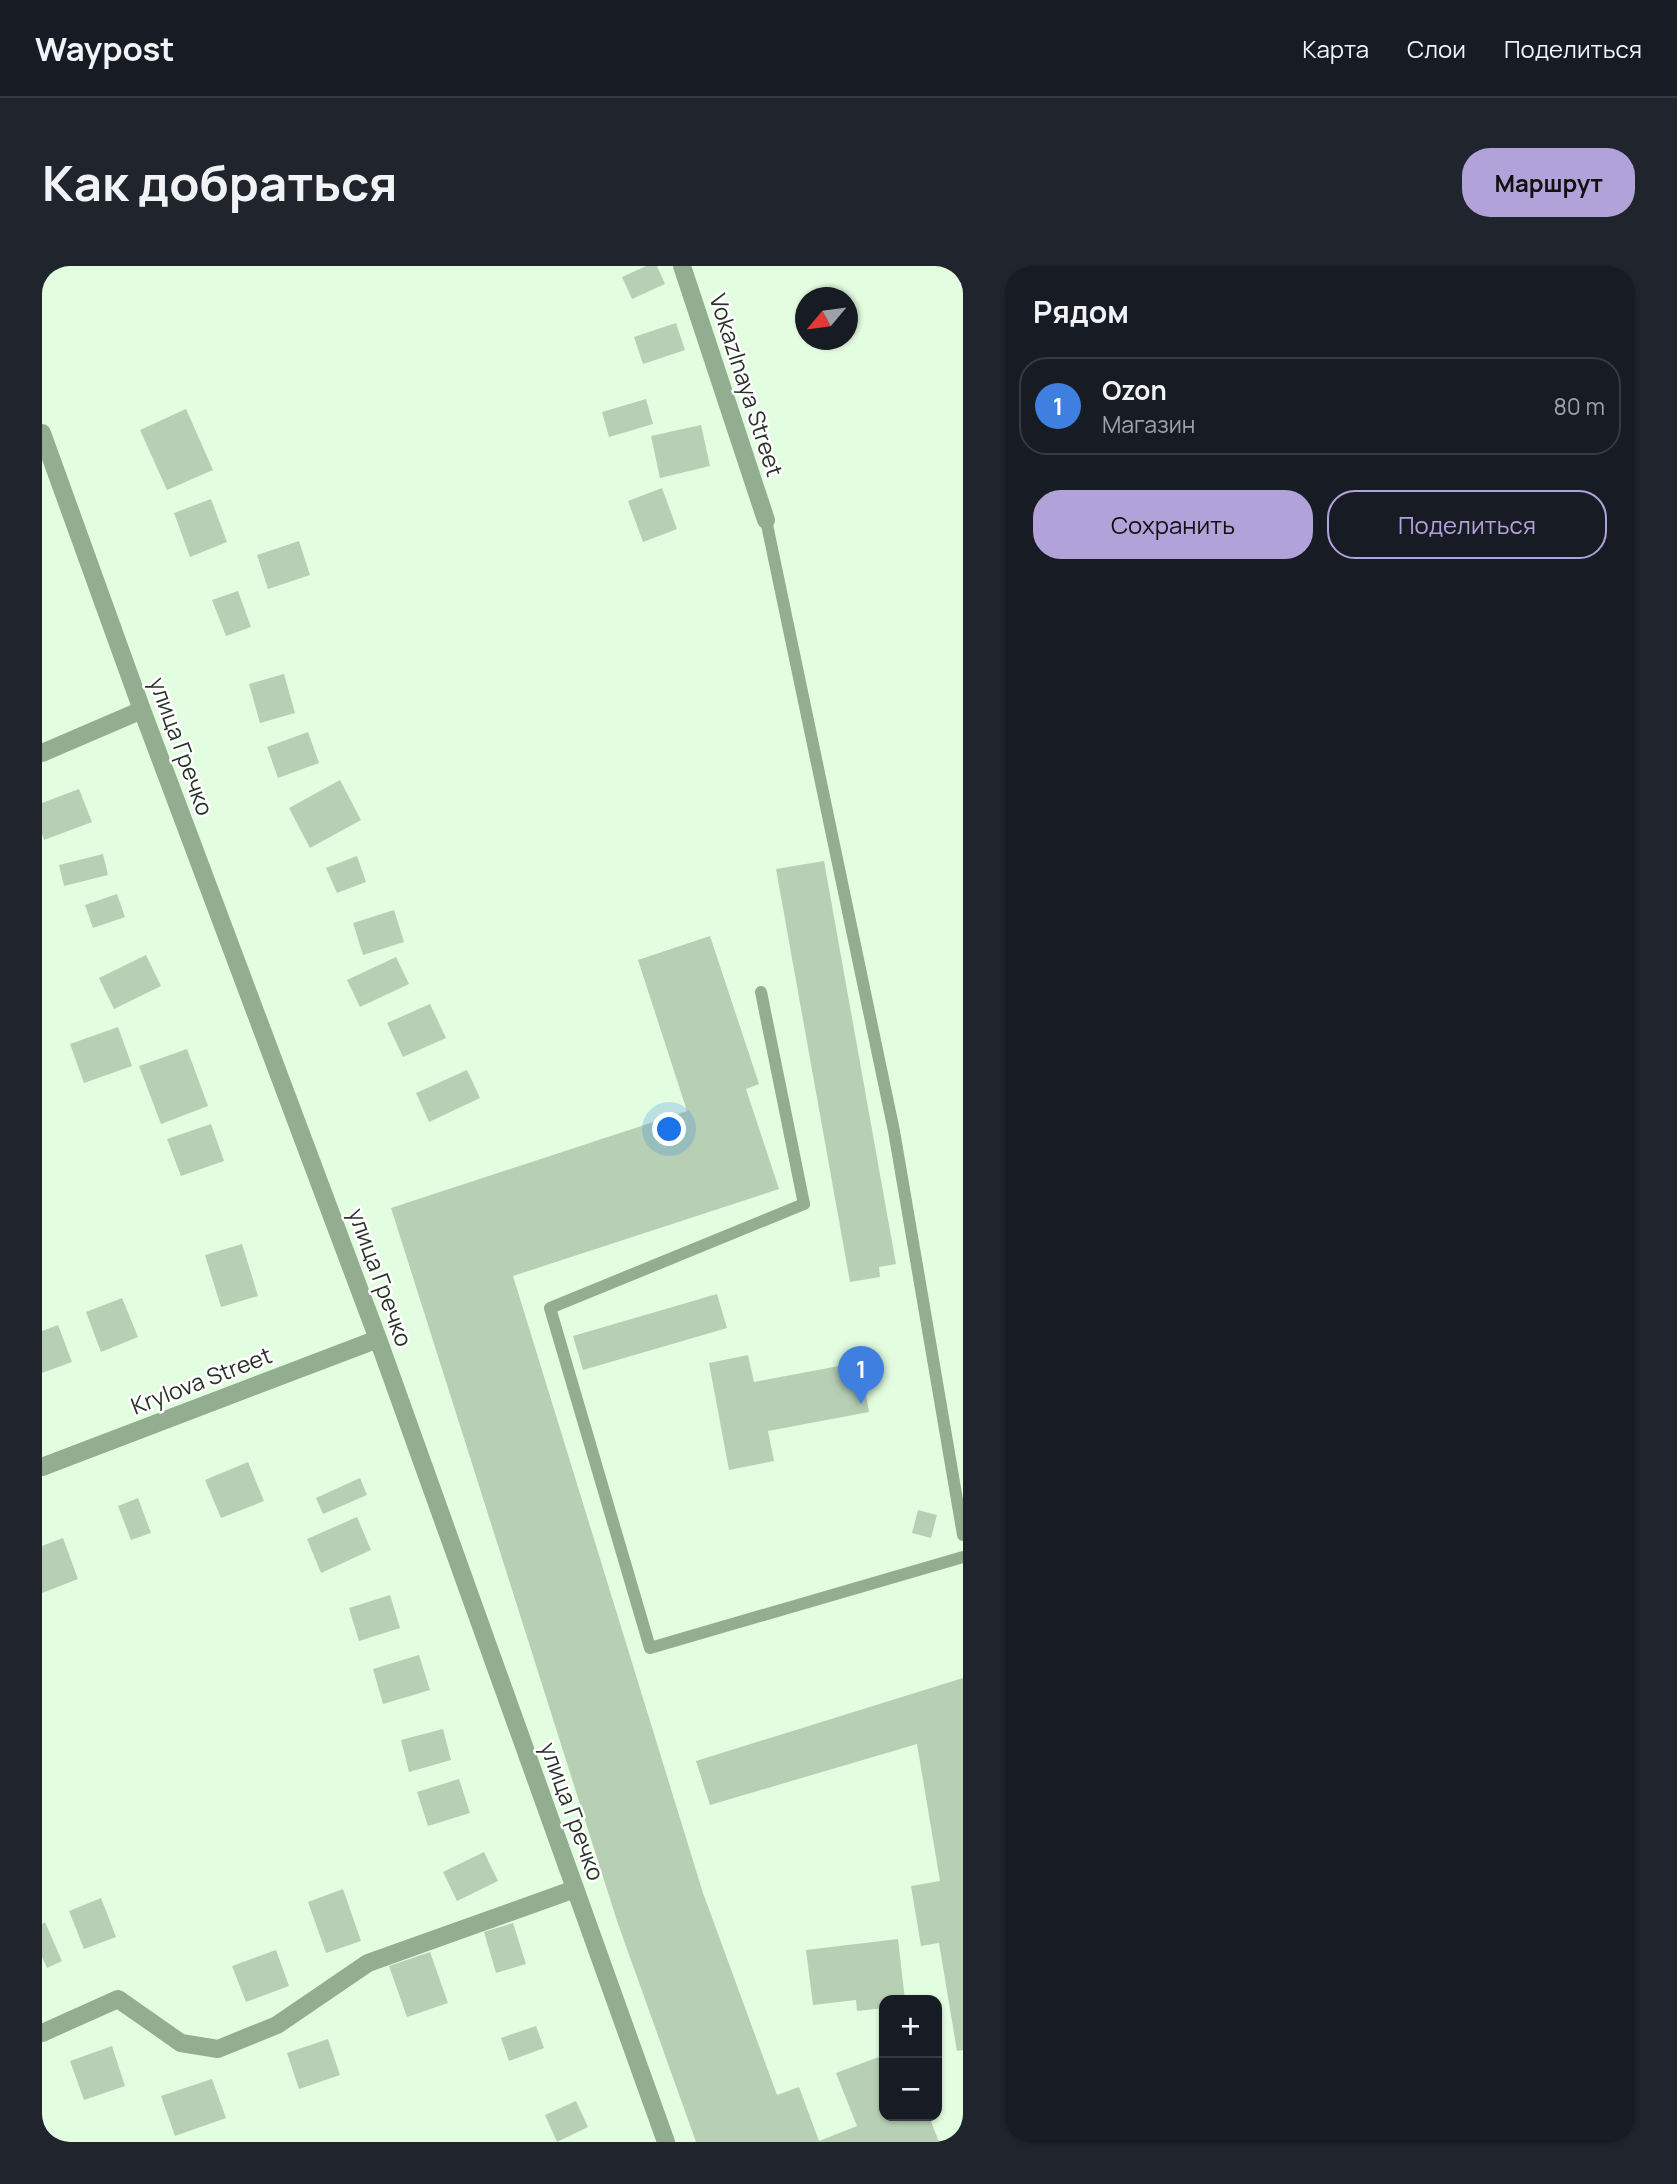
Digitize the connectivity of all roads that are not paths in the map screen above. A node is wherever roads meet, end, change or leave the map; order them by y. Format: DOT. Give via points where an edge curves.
graph roads {
  1 [pos="682,266"];
  2 [pos="42,433"];
  3 [pos="766,520"];
  4 [pos="142,709"];
  5 [pos="42,753"];
  6 [pos="761,992"];
  7 [pos="378,1339"];
  8 [pos="42,1467"];
  9 [pos="963,1535"];
  10 [pos="963,1557"];
  11 [pos="575,1889"];
  12 [pos="42,2033"];
  13 [pos="666,2142"];
  1 -- 3 [label="street, Vokazlnaya Street"];
  2 -- 4 [label="street, улица Гречко"];
  3 -- 9 [label="lane" via="894,1131"];
  4 -- 5 [label="street"];
  4 -- 7 [label="street, улица Гречко"];
  6 -- 10 [label="lane" via="804,1205 550,1308 650,1648"];
  7 -- 8 [label="street, Krylova Street"];
  7 -- 11 [label="street, улица Гречко"];
  11 -- 12 [label="street" via="368,1963 277,2025 218,2049 181,2043 118,1999"];
  11 -- 13 [label="street, улица Гречко"];
}
